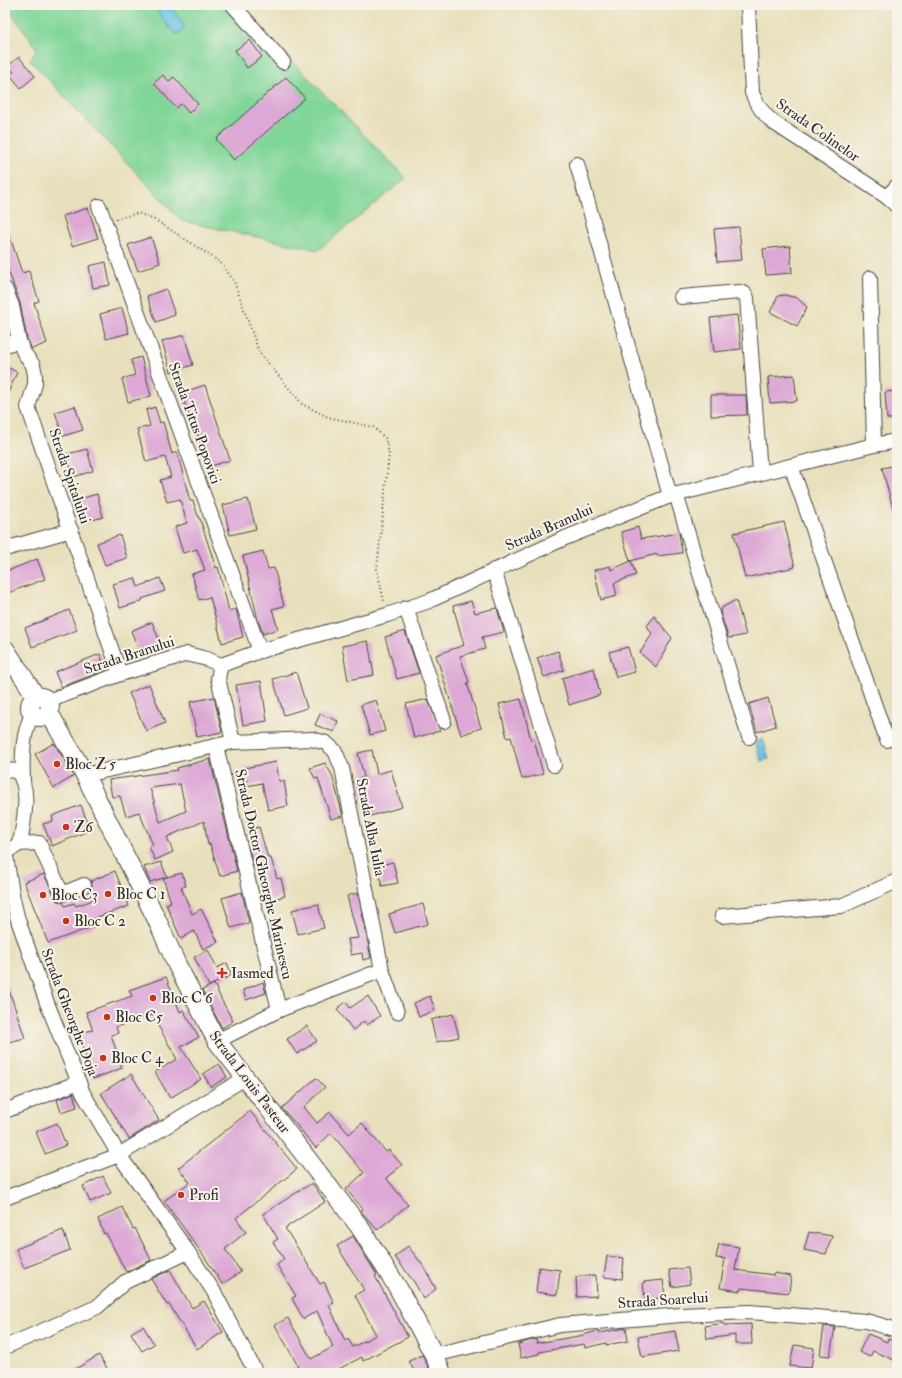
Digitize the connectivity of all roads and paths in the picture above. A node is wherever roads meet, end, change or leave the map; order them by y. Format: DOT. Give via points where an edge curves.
graph roads {
  1 [pos="233,5"];
  2 [pos="748,5"];
  3 [pos="283,62"];
  4 [pos="577,164"];
  5 [pos="897,186"];
  6 [pos="892,202"];
  7 [pos="99,206"];
  8 [pos="105,222"];
  9 [pos="870,278"];
  10 [pos="5,290"];
  11 [pos="681,297"];
  12 [pos="19,341"];
  13 [pos="5,345"];
  14 [pos="897,441"];
  15 [pos="874,445"];
  16 [pos="791,466"];
  17 [pos="760,473"];
  18 [pos="673,495"];
  19 [pos="71,530"];
  20 [pos="5,549"];
  21 [pos="494,570"];
  22 [pos="406,608"];
  23 [pos="387,615"];
  24 [pos="5,649"];
  25 [pos="260,651"];
  26 [pos="221,666"];
  27 [pos="120,674"];
  28 [pos="41,706"];
  29 [pos="444,721"];
  30 [pos="749,737"];
  31 [pos="887,740"];
  32 [pos="232,742"];
  33 [pos="216,746"];
  34 [pos="23,755"];
  35 [pos="554,765"];
  36 [pos="6,770"];
  37 [pos="85,775"];
  38 [pos="23,782"];
  39 [pos="19,844"];
  40 [pos="5,851"];
  41 [pos="897,881"];
  42 [pos="84,885"];
  43 [pos="9,900"];
  44 [pos="722,916"];
  45 [pos="382,970"];
  46 [pos="279,1010"];
  47 [pos="397,1012"];
  48 [pos="216,1041"];
  49 [pos="245,1078"];
  50 [pos="79,1082"];
  51 [pos="5,1111"];
  52 [pos="119,1155"];
  53 [pos="5,1198"];
  54 [pos="188,1252"];
  55 [pos="897,1330"];
  56 [pos="5,1347"];
  57 [pos="434,1355"];
  58 [pos="256,1373"];
  59 [pos="442,1373"];
  1 -- 3 [label="street"];
  2 -- 6 [label="street, Strada Colinelor" via="752,93 764,114"];
  4 -- 18 [label="street"];
  5 -- 6 [label="street, Strada Colinelor"];
  7 -- 8 [label="street, Strada Titus Popovici"];
  8 -- 23 [label="path" via="138,213 157,222 220,262 234,281 259,352 302,404 328,417 372,427 385,438 389,454 377,569"];
  8 -- 25 [label="street, Strada Titus Popovici"];
  9 -- 15 [label="street"];
  10 -- 12 [label="street, Strada Spitalului" via="12,306"];
  11 -- 17 [label="street" via="740,292 747,298"];
  12 -- 13 [label="street"];
  12 -- 19 [label="street, Strada Spitalului" via="33,365 35,375 28,407"];
  14 -- 15 [label="street, Strada Branului"];
  15 -- 16 [label="street, Strada Branului"];
  16 -- 17 [label="street, Strada Branului"];
  16 -- 31 [label="street"];
  17 -- 18 [label="street, Strada Branului"];
  18 -- 21 [label="street, Strada Branului" via="565,538"];
  18 -- 30 [label="street"];
  19 -- 20 [label="street"];
  19 -- 27 [label="street, Strada Spitalului"];
  21 -- 22 [label="street, Strada Branului" via="429,601"];
  21 -- 35 [label="street"];
  22 -- 23 [label="street, Strada Branului"];
  22 -- 29 [label="street"];
  23 -- 25 [label="street, Strada Branului"];
  24 -- 28 [label="main road, Strada Louis Pasteur"];
  25 -- 26 [label="street, Strada Branului"];
  26 -- 27 [label="street, Strada Branului" via="188,654"];
  26 -- 32 [label="street" via="218,678"];
  27 -- 28 [label="street, Strada Branului"];
  28 -- 34 [label="street" via="27,725"];
  28 -- 37 [label="main road, Strada Louis Pasteur" via="52,718"];
  32 -- 33 [label="street"];
  32 -- 45 [label="street, Strada Alba Iulia" via="312,739 326,743 334,752 342,768"];
  33 -- 37 [label="street"];
  33 -- 46 [label="street, Strada Doctor Gheorghe Marinescu"];
  34 -- 36 [label="street" via="15,765"];
  34 -- 38 [label="street"];
  36 -- 38 [label="street" via="17,771"];
  37 -- 48 [label="main road, Strada Louis Pasteur"];
  38 -- 39 [label="street" via="24,815"];
  39 -- 40 [label="street"];
  39 -- 42 [label="street" via="38,843 62,894"];
  40 -- 43 [label="street, Strada Gheorghe Doja"];
  41 -- 44 [label="street" via="841,906"];
  43 -- 50 [label="street, Strada Gheorghe Doja"];
  45 -- 46 [label="street"];
  45 -- 47 [label="street, Strada Alba Iulia"];
  46 -- 48 [label="street"];
  48 -- 49 [label="main road, Strada Louis Pasteur"];
  49 -- 52 [label="street"];
  49 -- 57 [label="main road, Strada Louis Pasteur" via="359,1226 398,1288"];
  50 -- 51 [label="street"];
  50 -- 52 [label="street, Strada Gheorghe Doja" via="83,1094"];
  52 -- 53 [label="street"];
  52 -- 54 [label="street, Strada Gheorghe Doja"];
  54 -- 56 [label="street" via="125,1282 97,1307"];
  54 -- 58 [label="street, Strada Gheorghe Doja" via="214,1292"];
  55 -- 57 [label="street, Strada Soarelui" via="866,1321 749,1312 681,1315 560,1325"];
  57 -- 59 [label="main road, Strada Louis Pasteur"];
}
